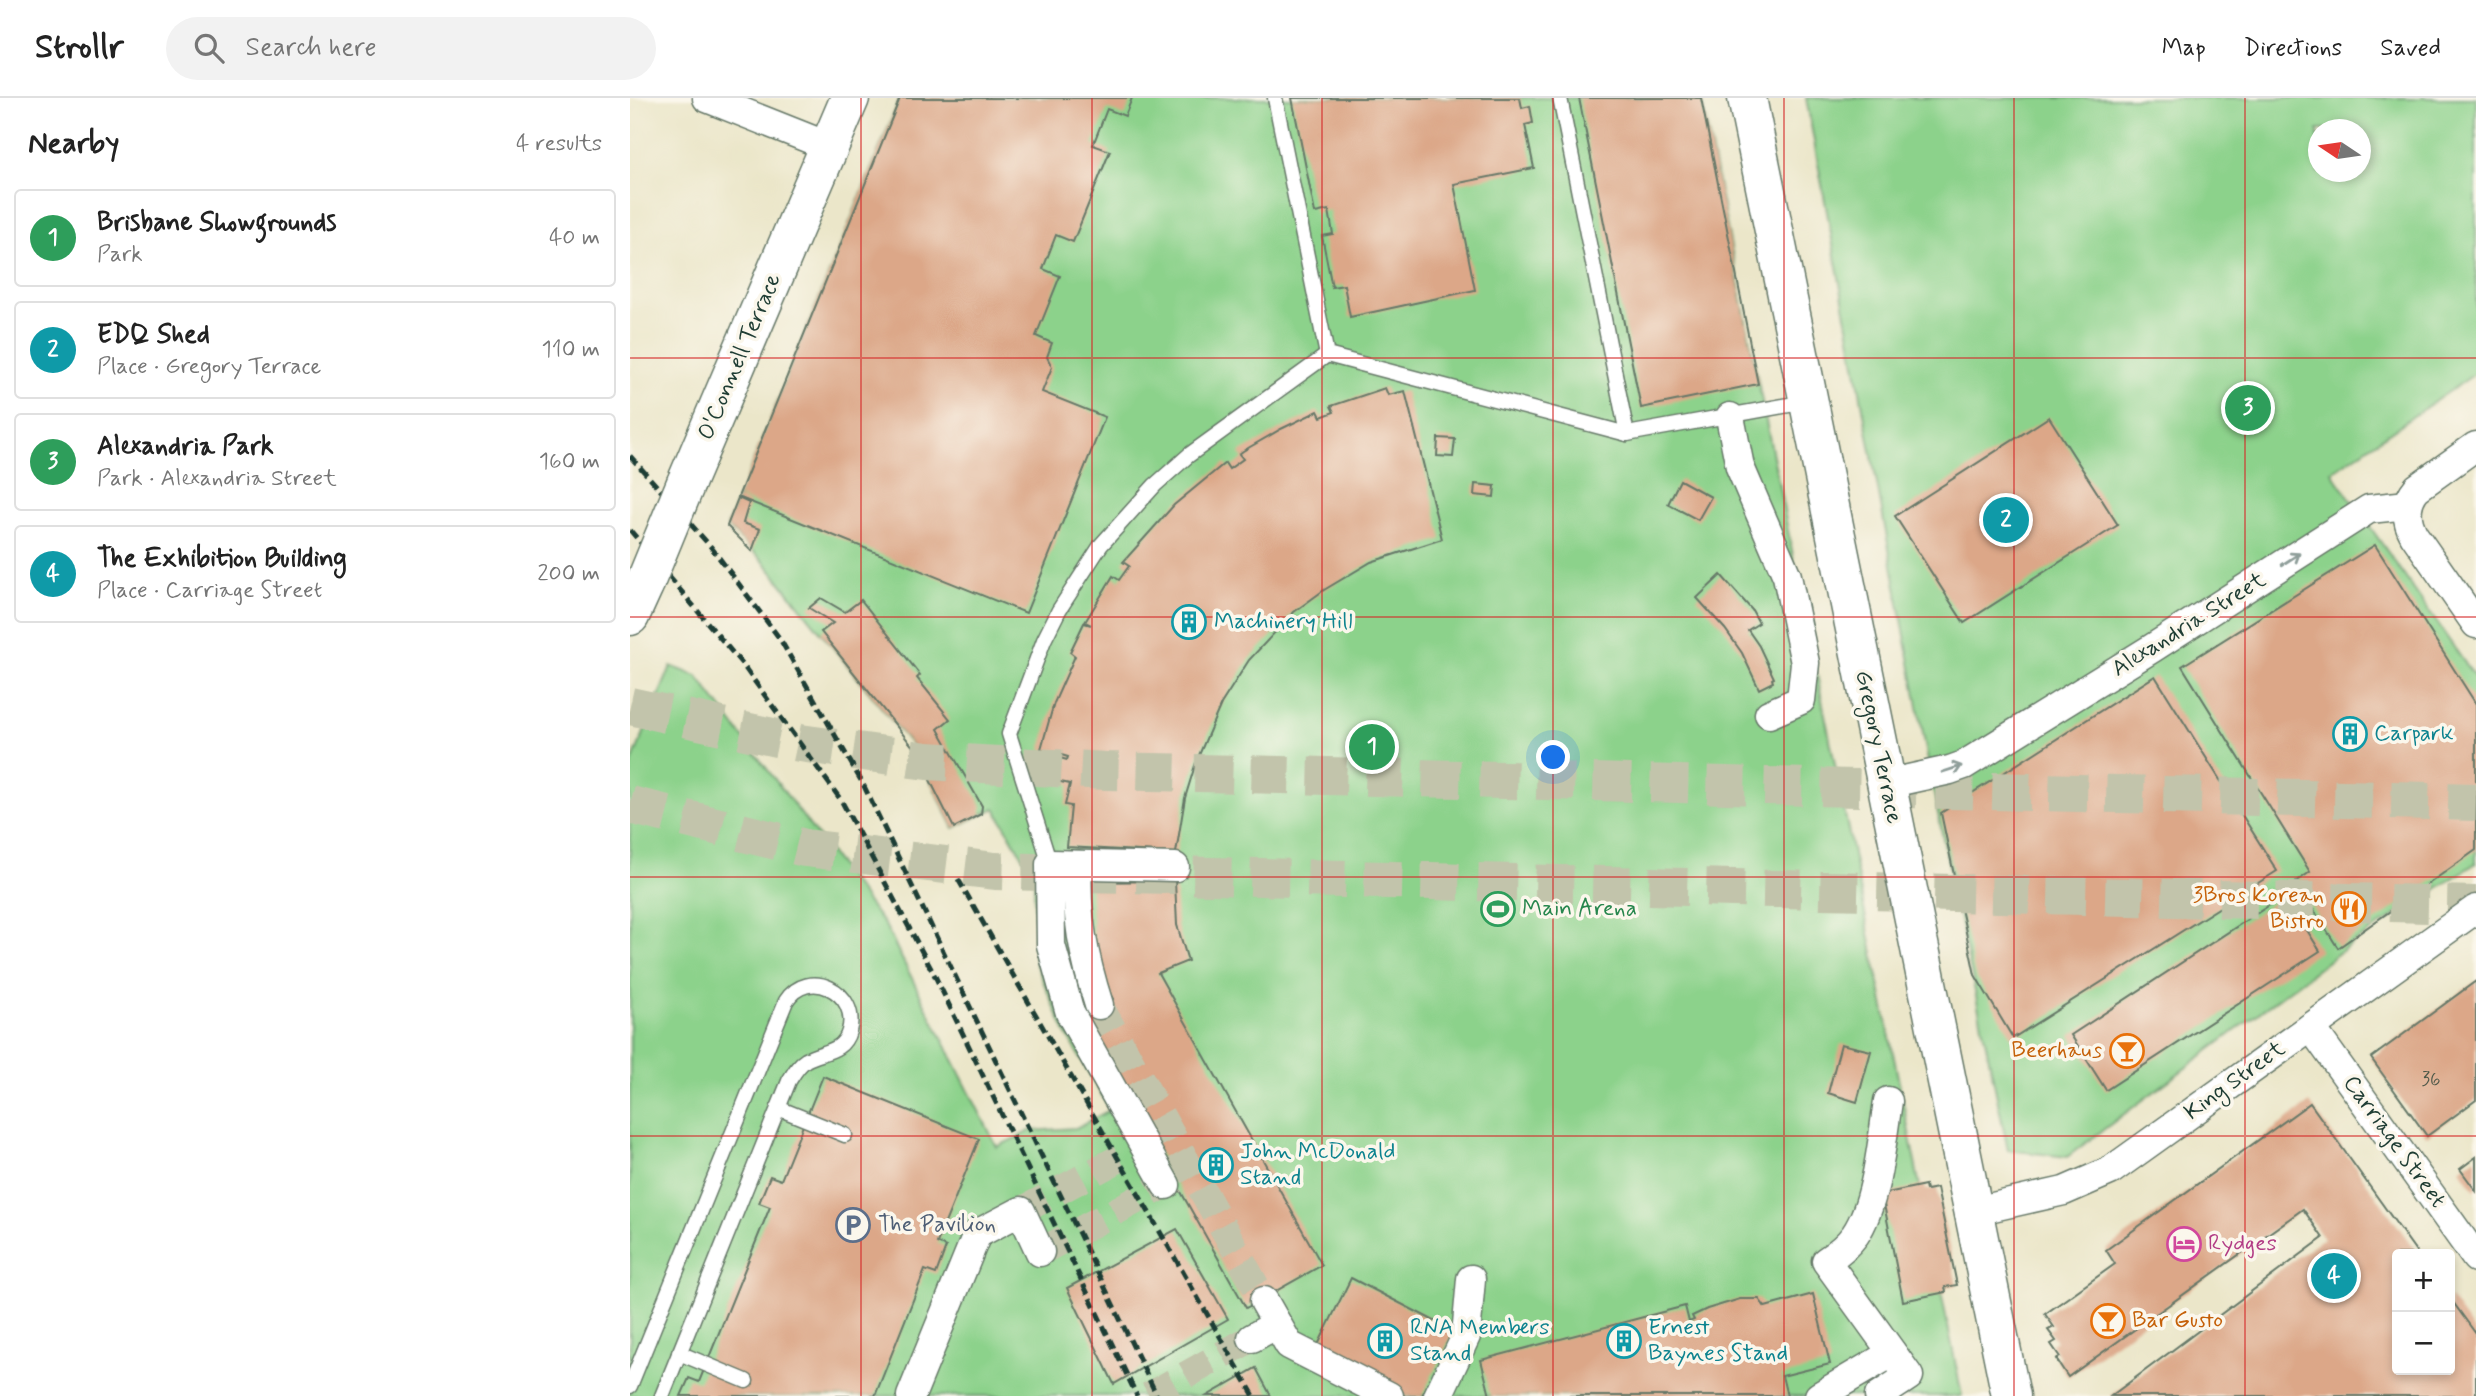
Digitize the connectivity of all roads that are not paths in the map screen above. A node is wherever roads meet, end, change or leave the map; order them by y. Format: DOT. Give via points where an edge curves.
graph roads {
  1 [pos="707,98"];
  2 [pos="850,98"];
  3 [pos="1275,98"];
  4 [pos="1560,98"];
  5 [pos="1747,98"];
  6 [pos="830,147"];
  7 [pos="1327,355"];
  8 [pos="1807,402"];
  9 [pos="1730,417"];
  10 [pos="1627,434"];
  11 [pos="2476,446"];
  12 [pos="2408,505"];
  13 [pos="636,596"];
  14 [pos="2476,624"];
  15 [pos="1769,714"];
  16 [pos="1886,784"];
  17 [pos="1051,864"];
  18 [pos="1078,865"];
  19 [pos="1175,867"];
  20 [pos="2476,909"];
  21 [pos="1099,1005"];
  22 [pos="2311,1027"];
  23 [pos="1888,1101"];
  24 [pos="778,1108"];
  25 [pos="845,1135"];
  26 [pos="1166,1185"];
  27 [pos="1975,1211"];
  28 [pos="1040,1252"];
  29 [pos="2476,1258"];
  30 [pos="1471,1279"];
  31 [pos="1252,1338"];
  32 [pos="679,1353"];
  33 [pos="1892,1353"];
  34 [pos="746,1381"];
  35 [pos="630,1386"];
  36 [pos="662,1396"];
  37 [pos="911,1396"];
  38 [pos="1389,1396"];
  39 [pos="1438,1396"];
  40 [pos="1819,1396"];
  41 [pos="1879,1396"];
  42 [pos="2011,1396"];
  1 -- 6 [label="street"];
  2 -- 6 [label="main road, O'Connell Terrace"];
  3 -- 7 [label="lane"];
  4 -- 10 [label="lane"];
  5 -- 8 [label="main road, Gregory Terrace"];
  6 -- 13 [label="main road, O'Connell Terrace, bridge"];
  7 -- 10 [label="lane"];
  7 -- 17 [label="lane" via="1189,454 1155,485 1101,545 1059,610 1009,734"];
  8 -- 9 [label="lane"];
  8 -- 16 [label="main road, Gregory Terrace"];
  9 -- 10 [label="lane"];
  9 -- 15 [label="street" via="1740,467 1787,576 1805,663 1801,700"];
  11 -- 12 [label="street" via="2422,484"];
  12 -- 14 [label="street" via="2407,519 2414,535"];
  16 -- 12 [label="street, Alexandria Street, one-way" via="1964,765 2369,509"];
  16 -- 27 [label="main road, Gregory Terrace"];
  17 -- 18 [label="street"];
  17 -- 26 [label="street" via="1051,945 1070,1013"];
  18 -- 19 [label="street"];
  18 -- 21 [label="street" via="1080,939"];
  20 -- 22 [label="street, King Street"];
  22 -- 27 [label="street, King Street" via="2095,1179 2064,1191"];
  22 -- 29 [label="street, Carriage Street"];
  23 -- 33 [label="street" via="1878,1168 1863,1220 1844,1248 1826,1261"];
  24 -- 25 [label="lane"];
  24 -- 32 [label="lane"];
  24 -- 35 [label="lane" via="795,1070 804,1061 831,1052 849,1032 849,1009 830,986 800,987 786,1001"];
  27 -- 42 [label="main road, Gregory Terrace"];
  28 -- 37 [label="street" via="1021,1211 977,1234"];
  30 -- 39 [label="street" via="1465,1336"];
  31 -- 38 [label="street" via="1270,1313 1289,1345"];
  32 -- 34 [label="lane"];
  32 -- 36 [label="lane"];
  33 -- 40 [label="street"];
  33 -- 41 [label="street" via="1909,1376"];
}
